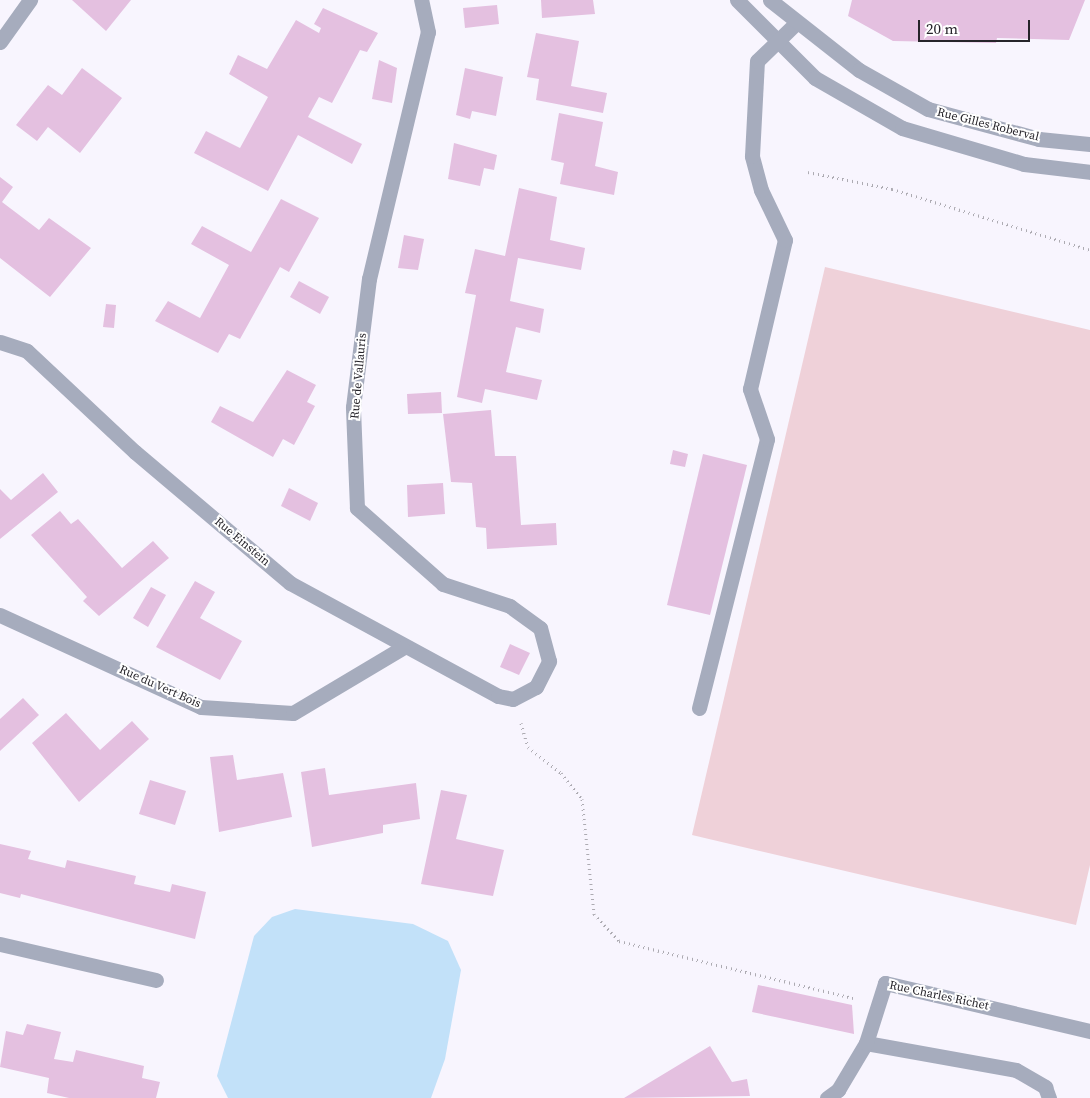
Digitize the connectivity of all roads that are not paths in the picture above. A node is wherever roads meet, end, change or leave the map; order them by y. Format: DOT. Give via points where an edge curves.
graph roads {
  1 [pos="30,0"];
  2 [pos="421,0"];
  3 [pos="737,0"];
  4 [pos="770,0"];
  5 [pos="796,24"];
  6 [pos="0,42"];
  7 [pos="777,44"];
  8 [pos="1090,144"];
  9 [pos="1090,172"];
  10 [pos="0,342"];
  11 [pos="0,615"];
  12 [pos="402,648"];
  13 [pos="513,699"];
  14 [pos="699,708"];
  15 [pos="0,944"];
  16 [pos="156,980"];
  17 [pos="1090,1031"];
  18 [pos="866,1043"];
  19 [pos="827,1098"];
  20 [pos="1049,1098"];
  1 -- 6 [label="street"];
  2 -- 13 [label="street, Rue de Vallauris" via="428,32 369,279 353,407 357,508 444,584 510,606 540,628 549,661 536,687"];
  3 -- 7 [label="street"];
  4 -- 5 [label="street, Rue Gilles Roberval"];
  5 -- 7 [label="street"];
  5 -- 8 [label="street, Rue Gilles Roberval" via="859,70 928,109 1039,138"];
  7 -- 9 [label="street" via="815,78 902,128 1024,164"];
  7 -- 14 [label="street" via="757,61 752,156 760,190 785,240 750,389 767,439"];
  10 -- 12 [label="street, Rue Einstein" via="27,351 135,452 290,583"];
  11 -- 12 [label="street, Rue du Vert Bois" via="201,707 293,713"];
  12 -- 13 [label="street, Rue Einstein" via="498,696"];
  15 -- 16 [label="street"];
  17 -- 18 [label="street, Rue Charles Richet" via="885,983"];
  18 -- 19 [label="street, Rue Charles Richet" via="838,1090"];
  18 -- 20 [label="street" via="1016,1070 1045,1087"];
}
